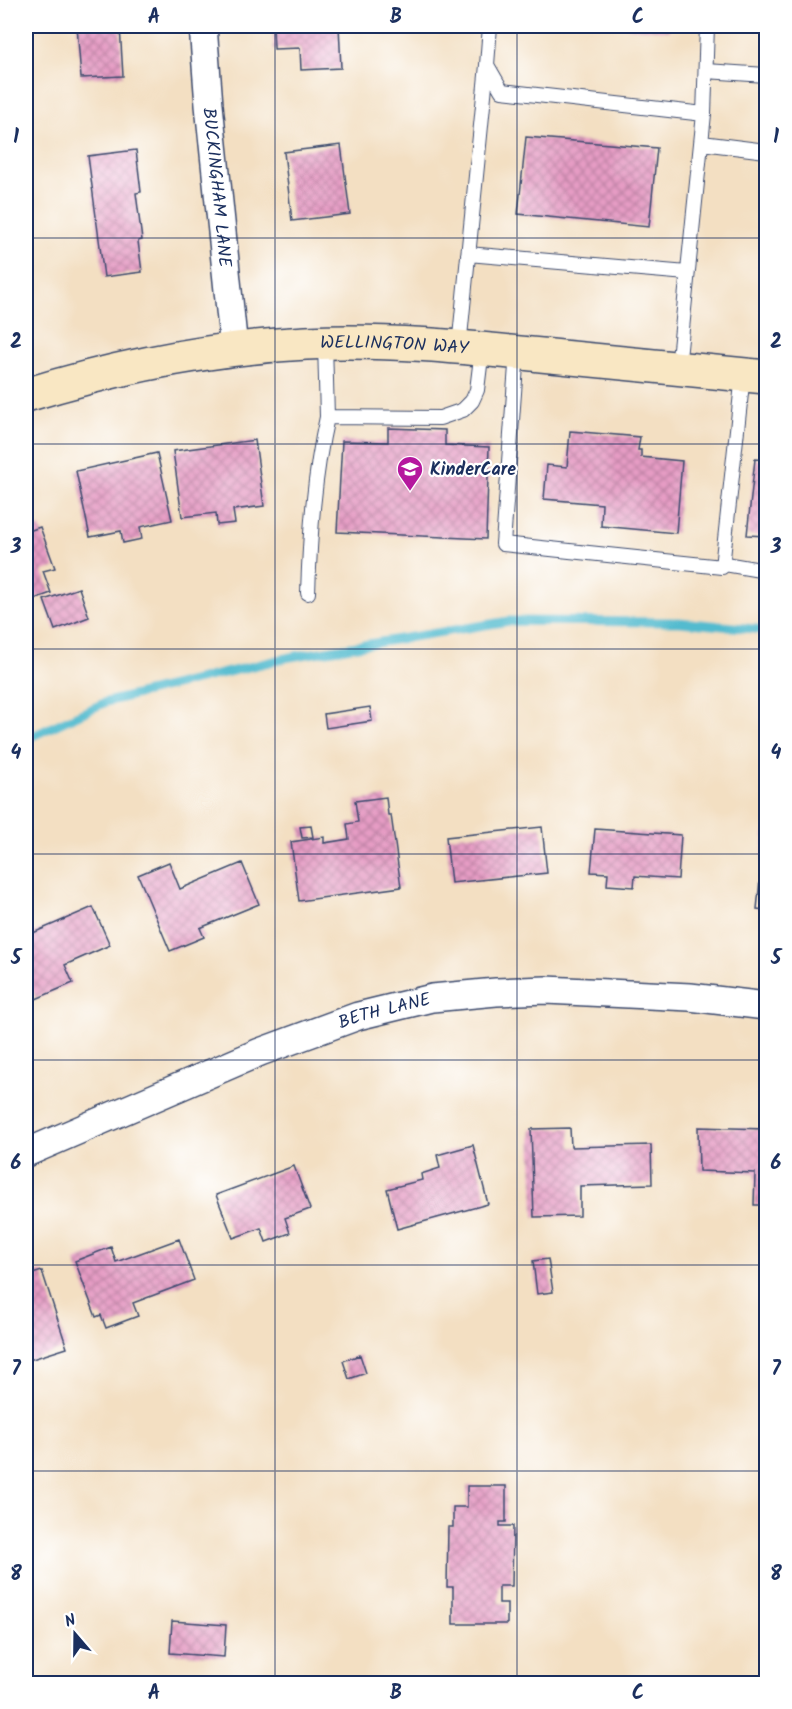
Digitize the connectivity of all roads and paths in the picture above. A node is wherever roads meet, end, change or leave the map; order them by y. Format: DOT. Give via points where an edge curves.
graph roads {
  1 [pos="203,26"];
  2 [pos="490,26"];
  3 [pos="708,26"];
  4 [pos="487,65"];
  5 [pos="706,71"];
  6 [pos="766,75"];
  7 [pos="704,114"];
  8 [pos="702,143"];
  9 [pos="766,151"];
  10 [pos="468,254"];
  11 [pos="687,273"];
  12 [pos="325,343"];
  13 [pos="470,348"];
  14 [pos="234,349"];
  15 [pos="517,352"];
  16 [pos="678,368"];
  17 [pos="755,376"];
  18 [pos="26,394"];
  19 [pos="327,417"];
  20 [pos="722,567"];
  21 [pos="766,571"];
  22 [pos="308,593"];
  23 [pos="766,1006"];
  24 [pos="26,1153"];
  1 -- 14 [label="street, BUCKINGHAM LANE"];
  2 -- 4 [label="lane"];
  3 -- 5 [label="lane"];
  4 -- 7 [label="lane" via="502,91"];
  4 -- 10 [label="lane"];
  5 -- 6 [label="lane"];
  5 -- 7 [label="lane"];
  7 -- 8 [label="lane"];
  8 -- 9 [label="lane"];
  8 -- 11 [label="lane"];
  10 -- 11 [label="lane"];
  10 -- 13 [label="lane"];
  11 -- 16 [label="lane"];
  12 -- 13 [label="street, WELLINGTON WAY"];
  12 -- 14 [label="street, WELLINGTON WAY"];
  12 -- 19 [label="lane"];
  13 -- 15 [label="street, WELLINGTON WAY"];
  13 -- 19 [label="lane" via="477,390 463,410 440,418"];
  14 -- 18 [label="street, WELLINGTON WAY" via="95,374"];
  15 -- 16 [label="street, WELLINGTON WAY"];
  15 -- 20 [label="lane" via="503,544"];
  16 -- 17 [label="street, WELLINGTON WAY"];
  17 -- 20 [label="lane"];
  19 -- 22 [label="lane" via="312,508"];
  20 -- 21 [label="lane" via="725,564"];
  23 -- 24 [label="street, BETH LANE" via="690,996 546,990 432,998 358,1016 260,1052"];
}
